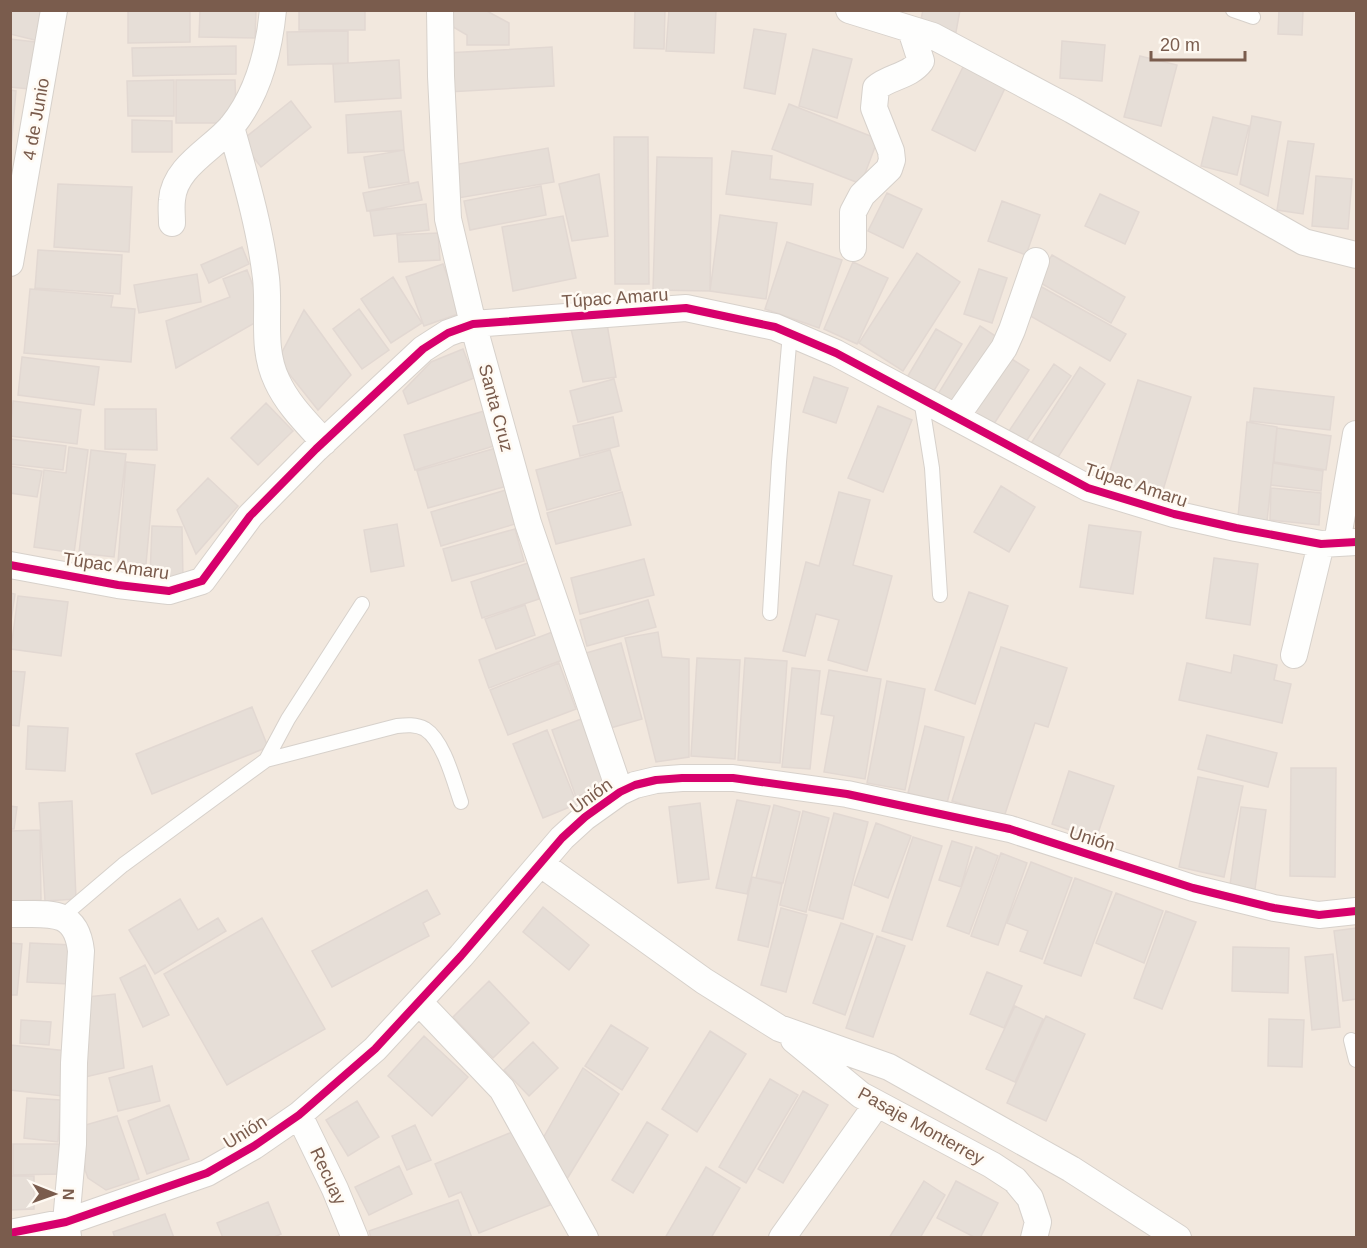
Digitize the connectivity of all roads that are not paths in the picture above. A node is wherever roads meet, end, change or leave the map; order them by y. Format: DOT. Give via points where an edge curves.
graph roads {
  1 [pos="54,10"];
  2 [pos="273,10"];
  3 [pos="440,10"];
  4 [pos="849,10"];
  5 [pos="1233,10"];
  6 [pos="1253,17"];
  7 [pos="911,30"];
  8 [pos="231,127"];
  9 [pos="19,161"];
  10 [pos="172,223"];
  11 [pos="854,248"];
  12 [pos="1356,255"];
  13 [pos="1036,261"];
  14 [pos="10,263"];
  15 [pos="473,324"];
  16 [pos="790,333"];
  17 [pos="921,399"];
  18 [pos="956,417"];
  19 [pos="1356,434"];
  20 [pos="324,442"];
  21 [pos="1338,543"];
  22 [pos="10,565"];
  23 [pos="940,595"];
  24 [pos="362,604"];
  25 [pos="770,613"];
  26 [pos="1294,655"];
  27 [pos="266,760"];
  28 [pos="620,792"];
  29 [pos="461,802"];
  30 [pos="541,864"];
  31 [pos="1356,911"];
  32 [pos="10,914"];
  33 [pos="63,916"];
  34 [pos="419,1002"];
  35 [pos="779,1028"];
  36 [pos="1351,1040"];
  37 [pos="1356,1060"];
  38 [pos="877,1104"];
  39 [pos="299,1115"];
  40 [pos="67,1230"];
  41 [pos="10,1233"];
  42 [pos="355,1238"];
  43 [pos="585,1238"];
  44 [pos="782,1238"];
  45 [pos="1034,1238"];
  46 [pos="1178,1238"];
  1 -- 9 [label="street, 4 de Junio"];
  2 -- 8 [label="street" via="260,73 249,101"];
  3 -- 15 [label="street, Santa Cruz" via="448,219"];
  4 -- 7 [label="street"];
  5 -- 6 [label="lane"];
  7 -- 11 [label="street" via="921,61 910,73 884,81 876,88 874,108 892,160 853,212"];
  7 -- 12 [label="street" via="933,36 1072,110 1304,242"];
  8 -- 10 [label="street" via="180,177 172,198"];
  8 -- 20 [label="street" via="255,213 266,278 269,361 288,401"];
  9 -- 14 [label="street, 4 de Junio"];
  13 -- 18 [label="street" via="1004,348"];
  15 -- 16 [label="street, Túpac Amaru" via="686,308"];
  15 -- 20 [label="street, Túpac Amaru" via="448,333 423,349"];
  15 -- 28 [label="street, Santa Cruz" via="528,523"];
  16 -- 17 [label="street, Túpac Amaru"];
  16 -- 25 [label="lane"];
  17 -- 18 [label="street, Túpac Amaru"];
  17 -- 23 [label="lane" via="932,468"];
  18 -- 21 [label="street, Túpac Amaru" via="1088,488 1236,528"];
  19 -- 21 [label="street"];
  20 -- 22 [label="street, Túpac Amaru" via="250,516 202,582 169,591"];
  21 -- 26 [label="street"];
  24 -- 27 [label="lane"];
  27 -- 29 [label="lane" via="397,726 418,726 427,730 443,752"];
  27 -- 33 [label="lane" via="123,865"];
  28 -- 30 [label="street, Unión" via="585,817"];
  28 -- 31 [label="street, Unión" via="656,780 723,778 847,794 1010,829 1193,888 1274,908 1319,915"];
  30 -- 34 [label="street, Unión"];
  30 -- 35 [label="street" via="704,981"];
  32 -- 33 [label="street"];
  33 -- 40 [label="street" via="77,932 81,951"];
  34 -- 39 [label="street, Unión" via="375,1049"];
  34 -- 43 [label="street" via="502,1089"];
  35 -- 38 [label="street, Pasaje Monterrey"];
  35 -- 46 [label="street" via="889,1067 1071,1169"];
  36 -- 37 [label="lane"];
  38 -- 44 [label="street"];
  38 -- 45 [label="street, Pasaje Monterrey" via="1015,1180 1030,1198 1038,1222"];
  39 -- 40 [label="street, Unión" via="207,1173"];
  39 -- 42 [label="street, Recuay"];
  40 -- 41 [label="street, Unión"];
}
